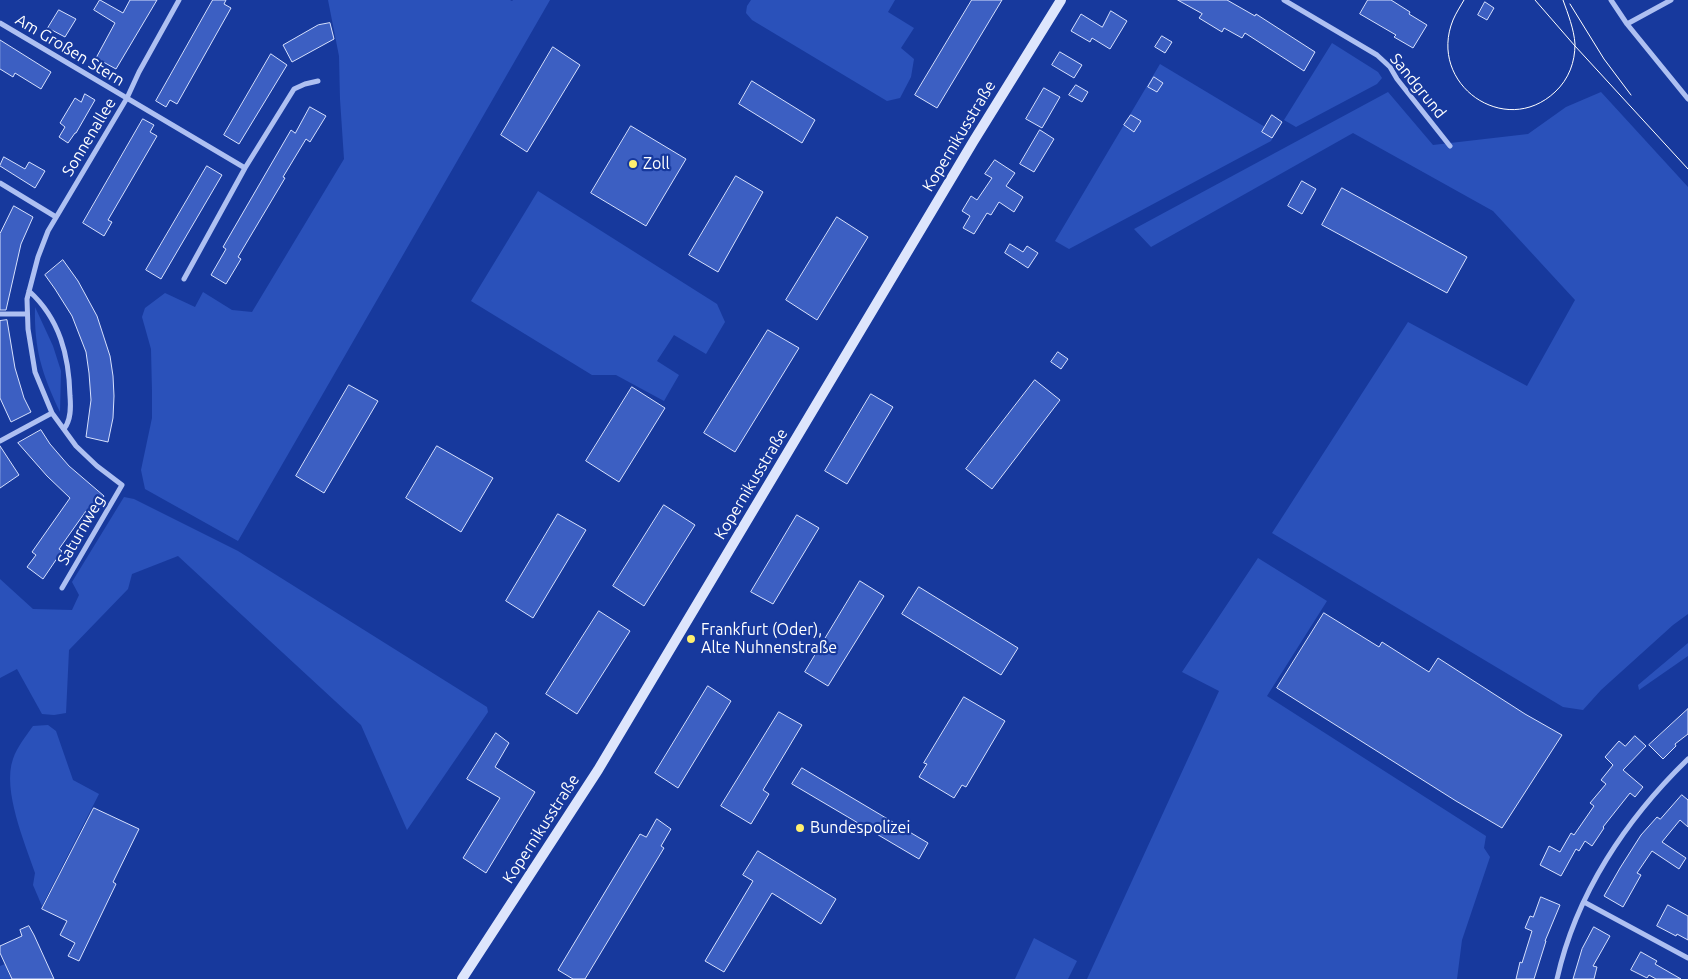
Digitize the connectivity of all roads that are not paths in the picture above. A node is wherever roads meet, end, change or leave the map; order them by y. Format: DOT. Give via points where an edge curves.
graph roads {
  1 [pos="179,0"];
  2 [pos="1061,0"];
  3 [pos="1284,0"];
  4 [pos="1611,0"];
  5 [pos="1671,0"];
  6 [pos="0,23"];
  7 [pos="1627,24"];
  8 [pos="318,81"];
  9 [pos="127,98"];
  10 [pos="1688,99"];
  11 [pos="1450,146"];
  12 [pos="245,168"];
  13 [pos="0,183"];
  14 [pos="56,217"];
  15 [pos="184,279"];
  16 [pos="29,291"];
  17 [pos="0,314"];
  18 [pos="27,314"];
  19 [pos="52,412"];
  20 [pos="64,429"];
  21 [pos="0,440"];
  22 [pos="122,485"];
  23 [pos="62,588"];
  24 [pos="1688,759"];
  25 [pos="1584,902"];
  26 [pos="1688,958"];
  27 [pos="462,979"];
  28 [pos="1557,979"];
  1 -- 9 [label="street, Sonnenallee"];
  2 -- 27 [label="main road, Kopernikusstraße" via="972,142 598,770"];
  3 -- 11 [label="street, Sandgrund" via="1377,55 1390,67"];
  4 -- 7 [label="street"];
  5 -- 7 [label="street"];
  6 -- 9 [label="street, Am Großen Stern"];
  7 -- 10 [label="street"];
  8 -- 12 [label="street" via="294,89"];
  9 -- 12 [label="street, Am Großen Stern"];
  9 -- 14 [label="street, Sonnenallee"];
  12 -- 15 [label="street"];
  13 -- 14 [label="street"];
  14 -- 16 [label="street, Sonnenallee" via="42,246"];
  16 -- 18 [label="street, Sonnenallee"];
  16 -- 20 [label="street" via="47,312 67,355 70,414"];
  17 -- 18 [label="street"];
  18 -- 19 [label="street, Sonnenallee" via="34,372"];
  19 -- 20 [label="street, Sonnenallee"];
  19 -- 21 [label="street"];
  20 -- 22 [label="street, Sonnenallee" via="87,457"];
  22 -- 23 [label="street, Saturnweg"];
  24 -- 25 [label="street" via="1642,808 1606,860"];
  25 -- 26 [label="street"];
  25 -- 28 [label="street"];
}
